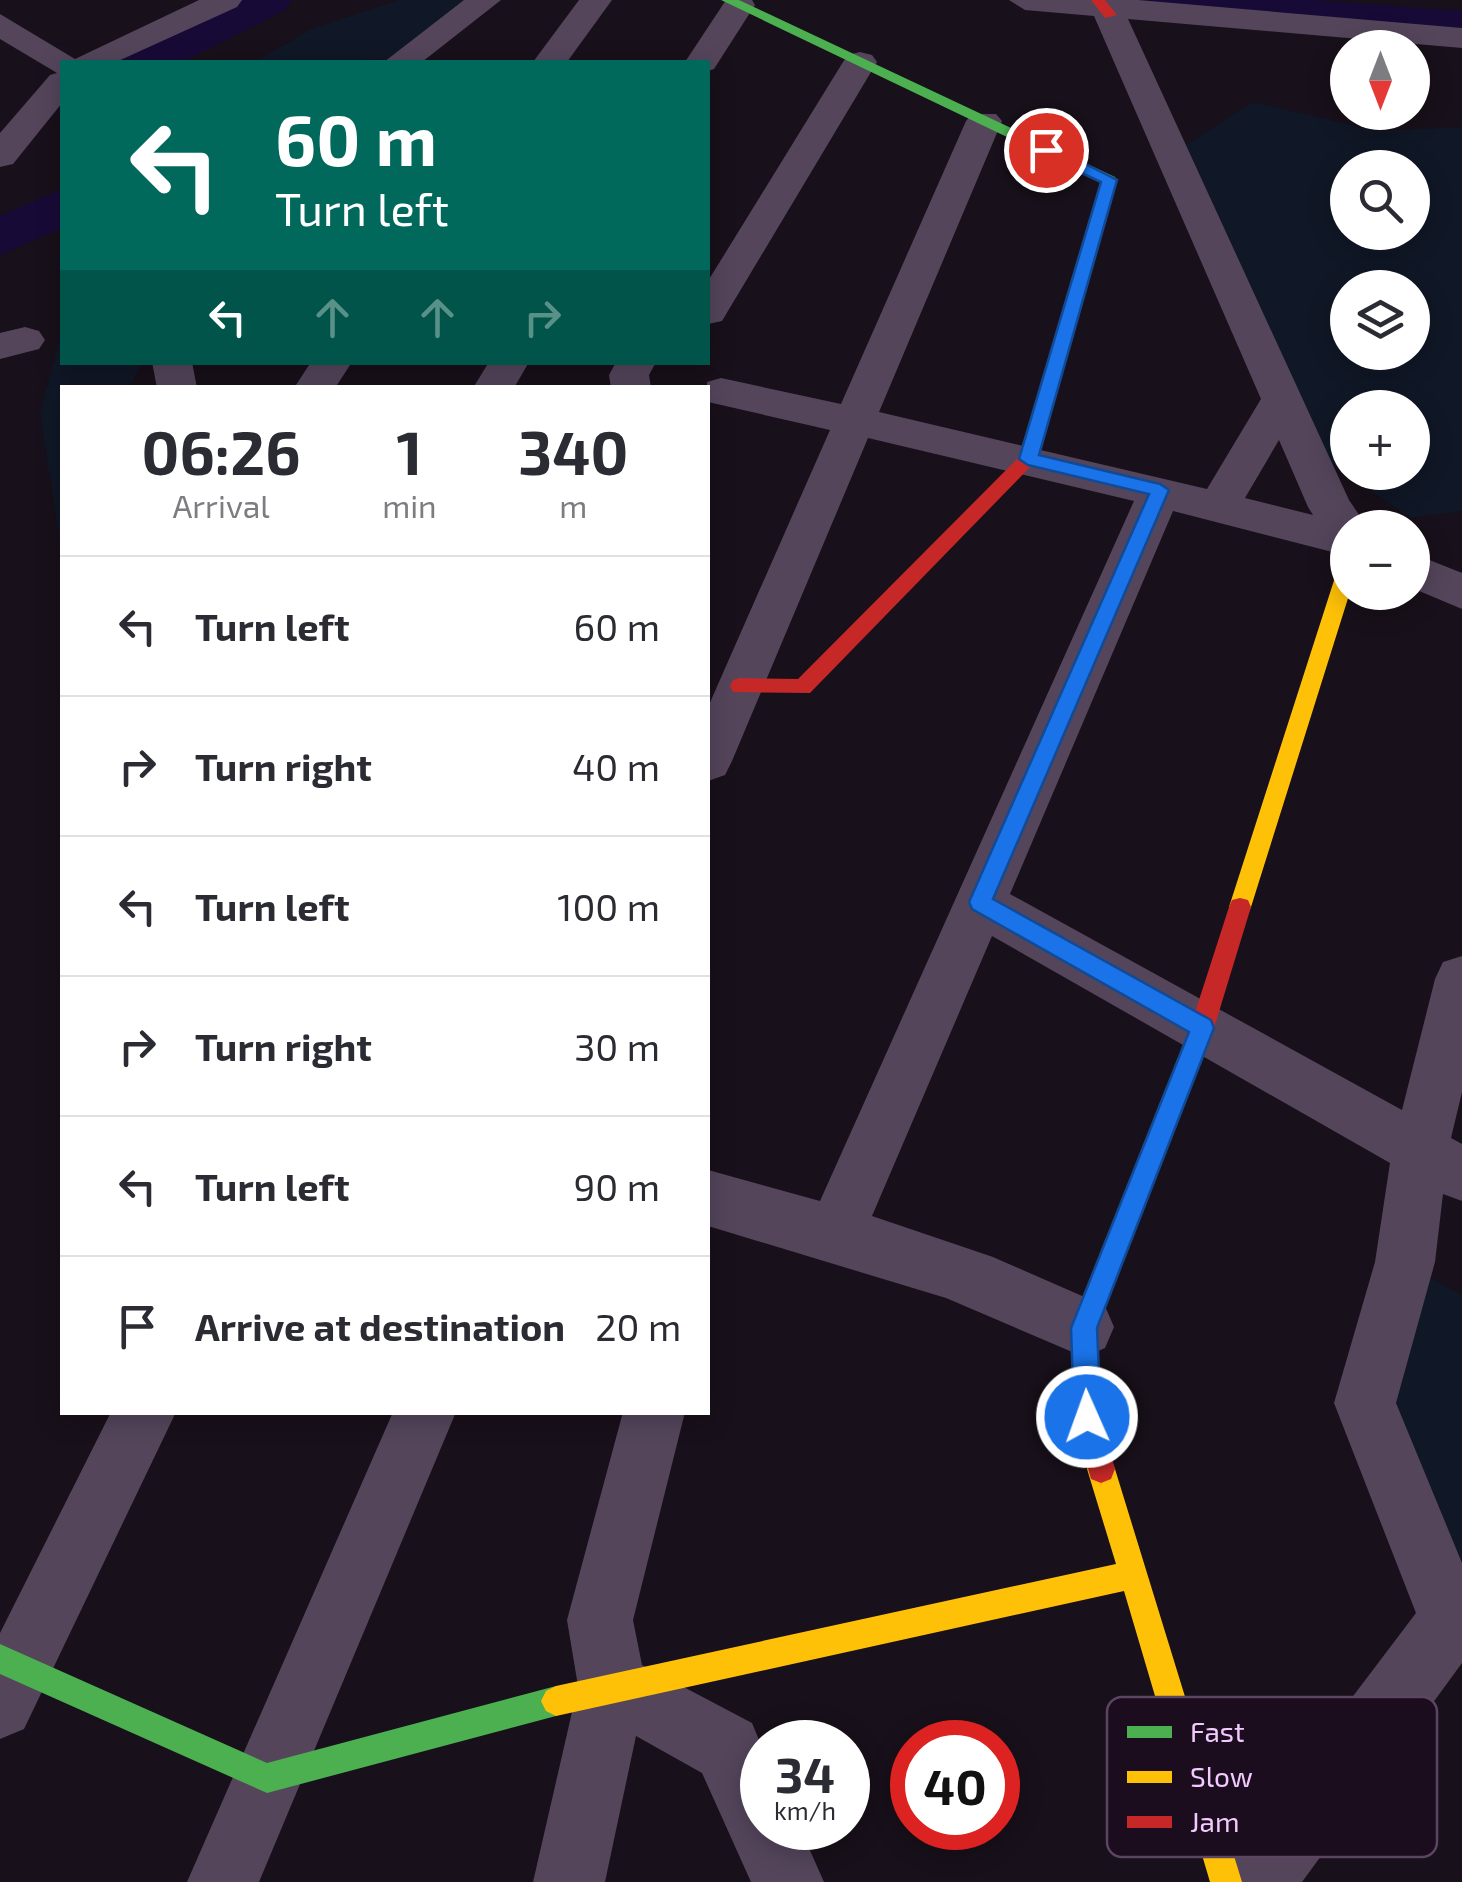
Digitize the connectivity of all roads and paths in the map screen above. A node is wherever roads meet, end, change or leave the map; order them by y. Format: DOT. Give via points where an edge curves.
graph roads {
  1 [pos="226,0"];
  2 [pos="484,0"];
  3 [pos="596,0"];
  4 [pos="1025,0"];
  5 [pos="734,2"];
  6 [pos="1104,7"];
  7 [pos="0,24"];
  8 [pos="1462,38"];
  9 [pos="94,60"];
  10 [pos="404,60"];
  11 [pos="551,60"];
  12 [pos="703,60"];
  13 [pos="860,62"];
  14 [pos="60,63"];
  15 [pos="60,84"];
  16 [pos="984,121"];
  17 [pos="0,156"];
  18 [pos="710,309"];
  19 [pos="713,383"];
  20 [pos="1282,399"];
  21 [pos="855,419"];
  22 [pos="1028,459"];
  23 [pos="1160,490"];
  24 [pos="1219,506"];
  25 [pos="1332,510"];
  26 [pos="1330,535"];
  27 [pos="1430,577"];
  28 [pos="1462,592"];
  29 [pos="1335,610"];
  30 [pos="740,686"];
  31 [pos="710,756"];
  32 [pos="980,902"];
  33 [pos="1462,979"];
  34 [pos="1202,1028"];
  35 [pos="1441,1162"];
  36 [pos="710,1201"];
  37 [pos="836,1232"];
  38 [pos="1084,1328"];
  39 [pos="142,1415"];
  40 [pos="424,1415"];
  41 [pos="653,1415"];
  42 [pos="1130,1575"];
  43 [pos="1457,1614"];
  44 [pos="7,1677"];
  45 [pos="612,1686"];
  46 [pos="1168,1697"];
  47 [pos="1395,1697"];
  48 [pos="740,1776"];
  49 [pos="267,1778"];
  50 [pos="774,1850"];
  51 [pos="1218,1857"];
  52 [pos="1277,1857"];
  53 [pos="223,1882"];
  54 [pos="569,1882"];
  55 [pos="788,1882"];
  56 [pos="1226,1882"];
  57 [pos="1258,1882"];
  1 -- 9 [label="street"];
  2 -- 10 [label="street"];
  3 -- 11 [label="street"];
  4 -- 6 [label="street"];
  5 -- 12 [label="street"];
  5 -- 13 [label="street"];
  6 -- 8 [label="street"];
  6 -- 20 [label="street"];
  7 -- 14 [label="street"];
  13 -- 16 [label="street"];
  13 -- 18 [label="street"];
  15 -- 17 [label="street"];
  16 -- 21 [label="street"];
  16 -- 22 [label="street" via="1109,180"];
  19 -- 21 [label="street"];
  20 -- 24 [label="street"];
  20 -- 25 [label="street"];
  21 -- 22 [label="street"];
  21 -- 30 [label="street"];
  22 -- 23 [label="street"];
  22 -- 30 [label="street" via="803,687"];
  23 -- 24 [label="street"];
  23 -- 32 [label="street"];
  24 -- 26 [label="street"];
  27 -- 28 [label="street"];
  29 -- 34 [label="street"];
  30 -- 31 [label="street"];
  32 -- 34 [label="street"];
  32 -- 37 [label="street"];
  33 -- 35 [label="street"];
  34 -- 35 [label="street"];
  34 -- 38 [label="street"];
  35 -- 43 [label="street" via="1365,1403"];
  36 -- 37 [label="street"];
  37 -- 38 [label="street" via="1020,1296"];
  38 -- 42 [label="street" via="1087,1417"];
  39 -- 44 [label="street"];
  40 -- 49 [label="street"];
  41 -- 45 [label="street" via="600,1620"];
  42 -- 45 [label="street"];
  42 -- 46 [label="street"];
  43 -- 47 [label="street"];
  44 -- 49 [label="street"];
  45 -- 48 [label="street" via="727,1748"];
  45 -- 49 [label="street"];
  45 -- 54 [label="street"];
  49 -- 53 [label="street"];
  50 -- 55 [label="street"];
  51 -- 56 [label="street"];
  52 -- 57 [label="street"];
}
